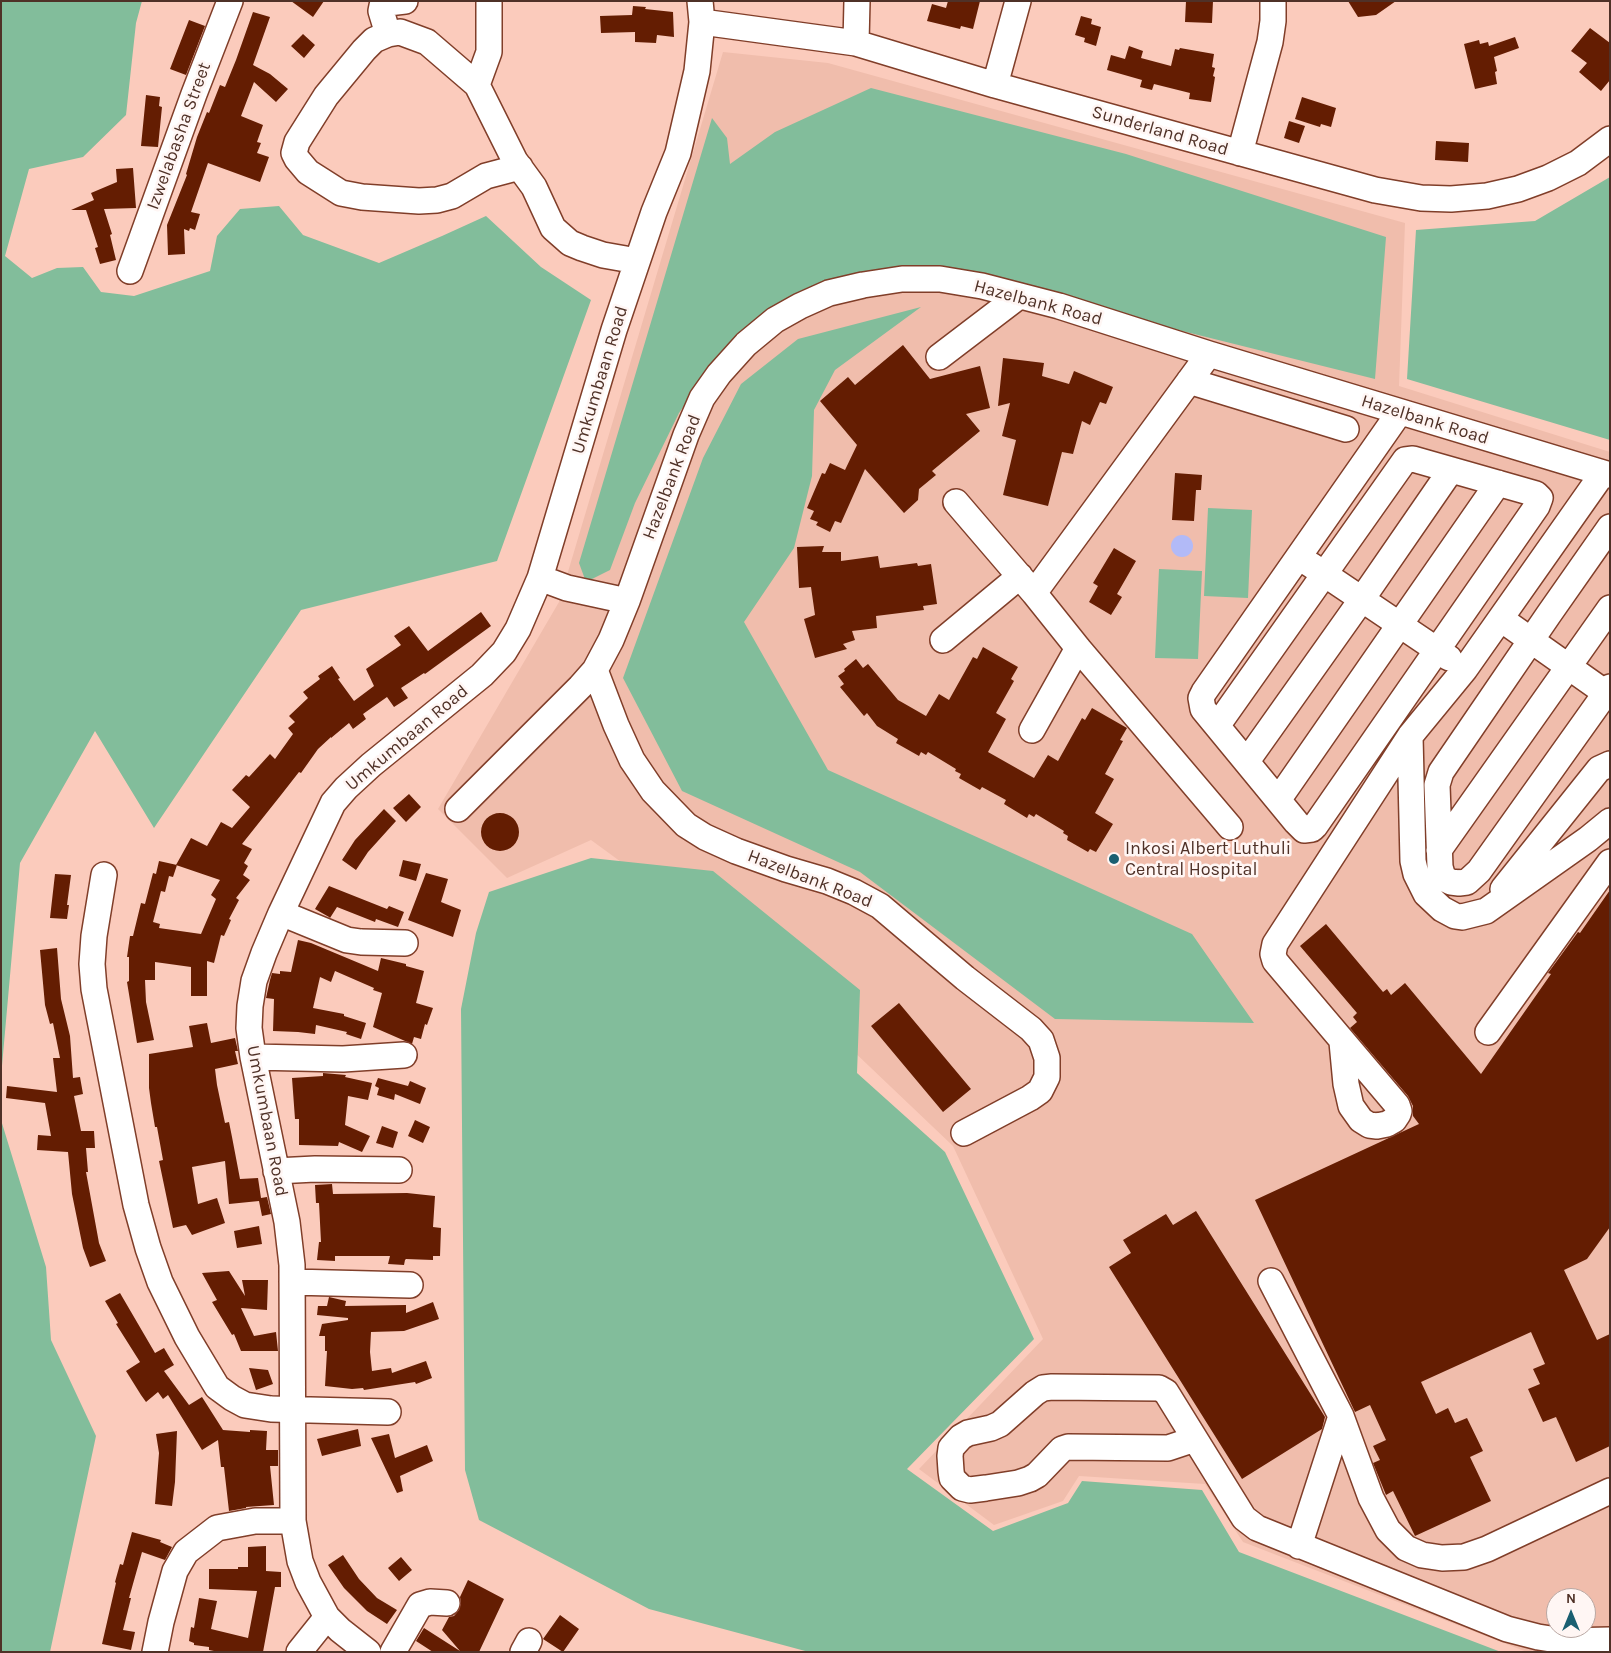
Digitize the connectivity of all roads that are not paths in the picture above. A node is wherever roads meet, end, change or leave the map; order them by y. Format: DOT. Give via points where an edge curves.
graph roads {
  1 [pos="230,1"];
  2 [pos="405,1"];
  3 [pos="489,1"];
  4 [pos="857,1"];
  5 [pos="1018,1"];
  6 [pos="1273,1"];
  7 [pos="701,12"];
  8 [pos="388,34"];
  9 [pos="856,43"];
  10 [pos="477,85"];
  11 [pos="995,85"];
  12 [pos="1610,139"];
  13 [pos="1240,153"];
  14 [pos="520,167"];
  15 [pos="637,261"];
  16 [pos="130,271"];
  17 [pos="1019,296"];
  18 [pos="1209,354"];
  19 [pos="939,357"];
  20 [pos="1189,381"];
  21 [pos="1399,413"];
  22 [pos="1145,415"];
  23 [pos="1346,429"];
  24 [pos="1451,470"];
  25 [pos="1606,474"];
  26 [pos="1498,483"];
  27 [pos="1096,496"];
  28 [pos="956,502"];
  29 [pos="1610,527"];
  30 [pos="1058,536"];
  31 [pos="1298,556"];
  32 [pos="1324,573"];
  33 [pos="540,578"];
  34 [pos="1027,585"];
  35 [pos="1362,600"];
  36 [pos="627,601"];
  37 [pos="1610,608"];
  38 [pos="1501,619"];
  39 [pos="1400,625"];
  40 [pos="943,640"];
  41 [pos="1531,640"];
  42 [pos="1078,648"];
  43 [pos="1437,650"];
  44 [pos="1569,667"];
  45 [pos="1465,669"];
  46 [pos="595,670"];
  47 [pos="1608,692"];
  48 [pos="1217,726"];
  49 [pos="1032,730"];
  50 [pos="1410,736"];
  51 [pos="1247,761"];
  52 [pos="1610,764"];
  53 [pos="1278,800"];
  54 [pos="458,809"];
  55 [pos="1610,821"];
  56 [pos="1230,827"];
  57 [pos="1588,839"];
  58 [pos="1439,850"];
  59 [pos="1610,854"];
  60 [pos="1610,862"];
  61 [pos="104,875"];
  62 [pos="1486,910"];
  63 [pos="281,913"];
  64 [pos="405,943"];
  65 [pos="1488,1032"];
  66 [pos="1342,1042"];
  67 [pos="404,1055"];
  68 [pos="253,1057"];
  69 [pos="964,1133"];
  70 [pos="399,1170"];
  71 [pos="276,1171"];
  72 [pos="1271,1281"];
  73 [pos="292,1282"];
  74 [pos="410,1285"];
  75 [pos="294,1410"];
  76 [pos="388,1412"];
  77 [pos="1341,1416"];
  78 [pos="1195,1439"];
  79 [pos="1610,1491"];
  80 [pos="293,1520"];
  81 [pos="1299,1546"];
  82 [pos="447,1603"];
  83 [pos="327,1617"];
  84 [pos="1610,1640"];
  85 [pos="155,1652"];
  86 [pos="299,1652"];
  87 [pos="368,1652"];
  88 [pos="393,1652"];
  1 -- 16 [label="street, Izwelabasha Street"];
  2 -- 8 [label="street" via="382,6"];
  3 -- 10 [label="street" via="489,52"];
  4 -- 9 [label="street"];
  5 -- 11 [label="street"];
  6 -- 13 [label="street" via="1270,42"];
  7 -- 9 [label="street, Sunderland Road"];
  7 -- 15 [label="street, Umkumbaan Road" via="697,70 678,153"];
  8 -- 10 [label="street" via="400,32 427,42"];
  8 -- 14 [label="street" via="374,40 364,50 326,96 296,142 294,153 305,168 349,196 419,201 452,196 486,176"];
  9 -- 11 [label="street, Sunderland Road"];
  10 -- 14 [label="street"];
  11 -- 13 [label="street, Sunderland Road"];
  12 -- 13 [label="street, Sunderland Road" via="1578,163 1548,178 1495,194 1451,199 1375,190"];
  14 -- 15 [label="street" via="534,187 553,228 561,236 582,248"];
  15 -- 33 [label="street, Umkumbaan Road"];
  17 -- 18 [label="street, Hazelbank Road"];
  17 -- 19 [label="street"];
  17 -- 36 [label="street, Hazelbank Road" via="940,279 902,279 829,293 775,320 746,344 702,398"];
  18 -- 20 [label="street"];
  18 -- 21 [label="street, Hazelbank Road"];
  20 -- 23 [label="street"];
  20 -- 27 [label="street"];
  21 -- 25 [label="street, Hazelbank Road"];
  21 -- 31 [label="street"];
  22 -- 27 [label="street"];
  24 -- 26 [label="street"];
  24 -- 32 [label="street" via="1413,459 1405,460"];
  24 -- 35 [label="street"];
  25 -- 38 [label="street"];
  26 -- 39 [label="street"];
  26 -- 43 [label="street" via="1536,494 1540,501"];
  27 -- 30 [label="street"];
  27 -- 34 [label="street"];
  28 -- 34 [label="street"];
  29 -- 41 [label="street"];
  31 -- 32 [label="street"];
  31 -- 48 [label="street" via="1201,698 1203,709"];
  32 -- 35 [label="street"];
  32 -- 48 [label="street"];
  33 -- 36 [label="street" via="567,588"];
  33 -- 63 [label="street, Umkumbaan Road" via="518,629 504,652 482,675 371,765 333,803"];
  34 -- 40 [label="street"];
  34 -- 42 [label="street"];
  35 -- 39 [label="street"];
  35 -- 51 [label="street"];
  36 -- 46 [label="street, Hazelbank Road"];
  37 -- 44 [label="street"];
  38 -- 41 [label="street"];
  38 -- 45 [label="street"];
  39 -- 43 [label="street"];
  39 -- 53 [label="street"];
  41 -- 44 [label="street"];
  41 -- 58 [label="street" via="1441,772 1437,785"];
  42 -- 49 [label="street"];
  42 -- 56 [label="street"];
  43 -- 45 [label="street"];
  43 -- 53 [label="street" via="1315,826 1302,829"];
  44 -- 47 [label="street"];
  44 -- 58 [label="street"];
  45 -- 50 [label="street"];
  46 -- 54 [label="street"];
  46 -- 69 [label="street, Hazelbank Road" via="632,760 653,791 686,825 736,851 834,884 880,906 1041,1040 1047,1058 1047,1077 1040,1090"];
  47 -- 58 [label="street" via="1473,878 1459,883 1445,879"];
  48 -- 51 [label="street"];
  50 -- 62 [label="street" via="1413,861 1420,884 1442,909 1455,916"];
  50 -- 66 [label="street" via="1275,944 1275,961"];
  51 -- 53 [label="street"];
  52 -- 62 [label="street" via="1599,769"];
  55 -- 57 [label="street"];
  57 -- 59 [label="street"];
  57 -- 62 [label="street"];
  60 -- 65 [label="street"];
  61 -- 75 [label="street" via="94,936 94,989 136,1205 160,1282 187,1337 218,1387 246,1405"];
  63 -- 64 [label="street" via="347,940"];
  63 -- 68 [label="street, Umkumbaan Road" via="254,982 249,1028"];
  67 -- 68 [label="street" via="343,1059"];
  68 -- 71 [label="street, Umkumbaan Road"];
  70 -- 71 [label="street"];
  71 -- 73 [label="street, Umkumbaan Road" via="287,1222"];
  72 -- 77 [label="street"];
  73 -- 74 [label="street"];
  73 -- 75 [label="street, Umkumbaan Road"];
  75 -- 76 [label="street"];
  75 -- 80 [label="street, Umkumbaan Road"];
  77 -- 79 [label="street" via="1371,1498 1388,1530 1406,1548 1422,1554 1442,1558 1464,1557"];
  77 -- 81 [label="street"];
  78 -- 78 [label="street" via="1158,1448 1068,1446 1037,1475 1018,1483 970,1490 962,1488 952,1478 950,1456 961,1437 1000,1424 1043,1388 1163,1390"];
  78 -- 81 [label="street" via="1244,1518 1257,1528"];
  80 -- 83 [label="street, Umkumbaan Road" via="300,1560"];
  80 -- 85 [label="street" via="255,1521 217,1528 186,1552 175,1571"];
  81 -- 84 [label="street" via="1508,1629 1564,1641"];
  82 -- 88 [label="street" via="420,1605"];
  83 -- 86 [label="street"];
  83 -- 87 [label="street, Umkumbaan Road"];
}
